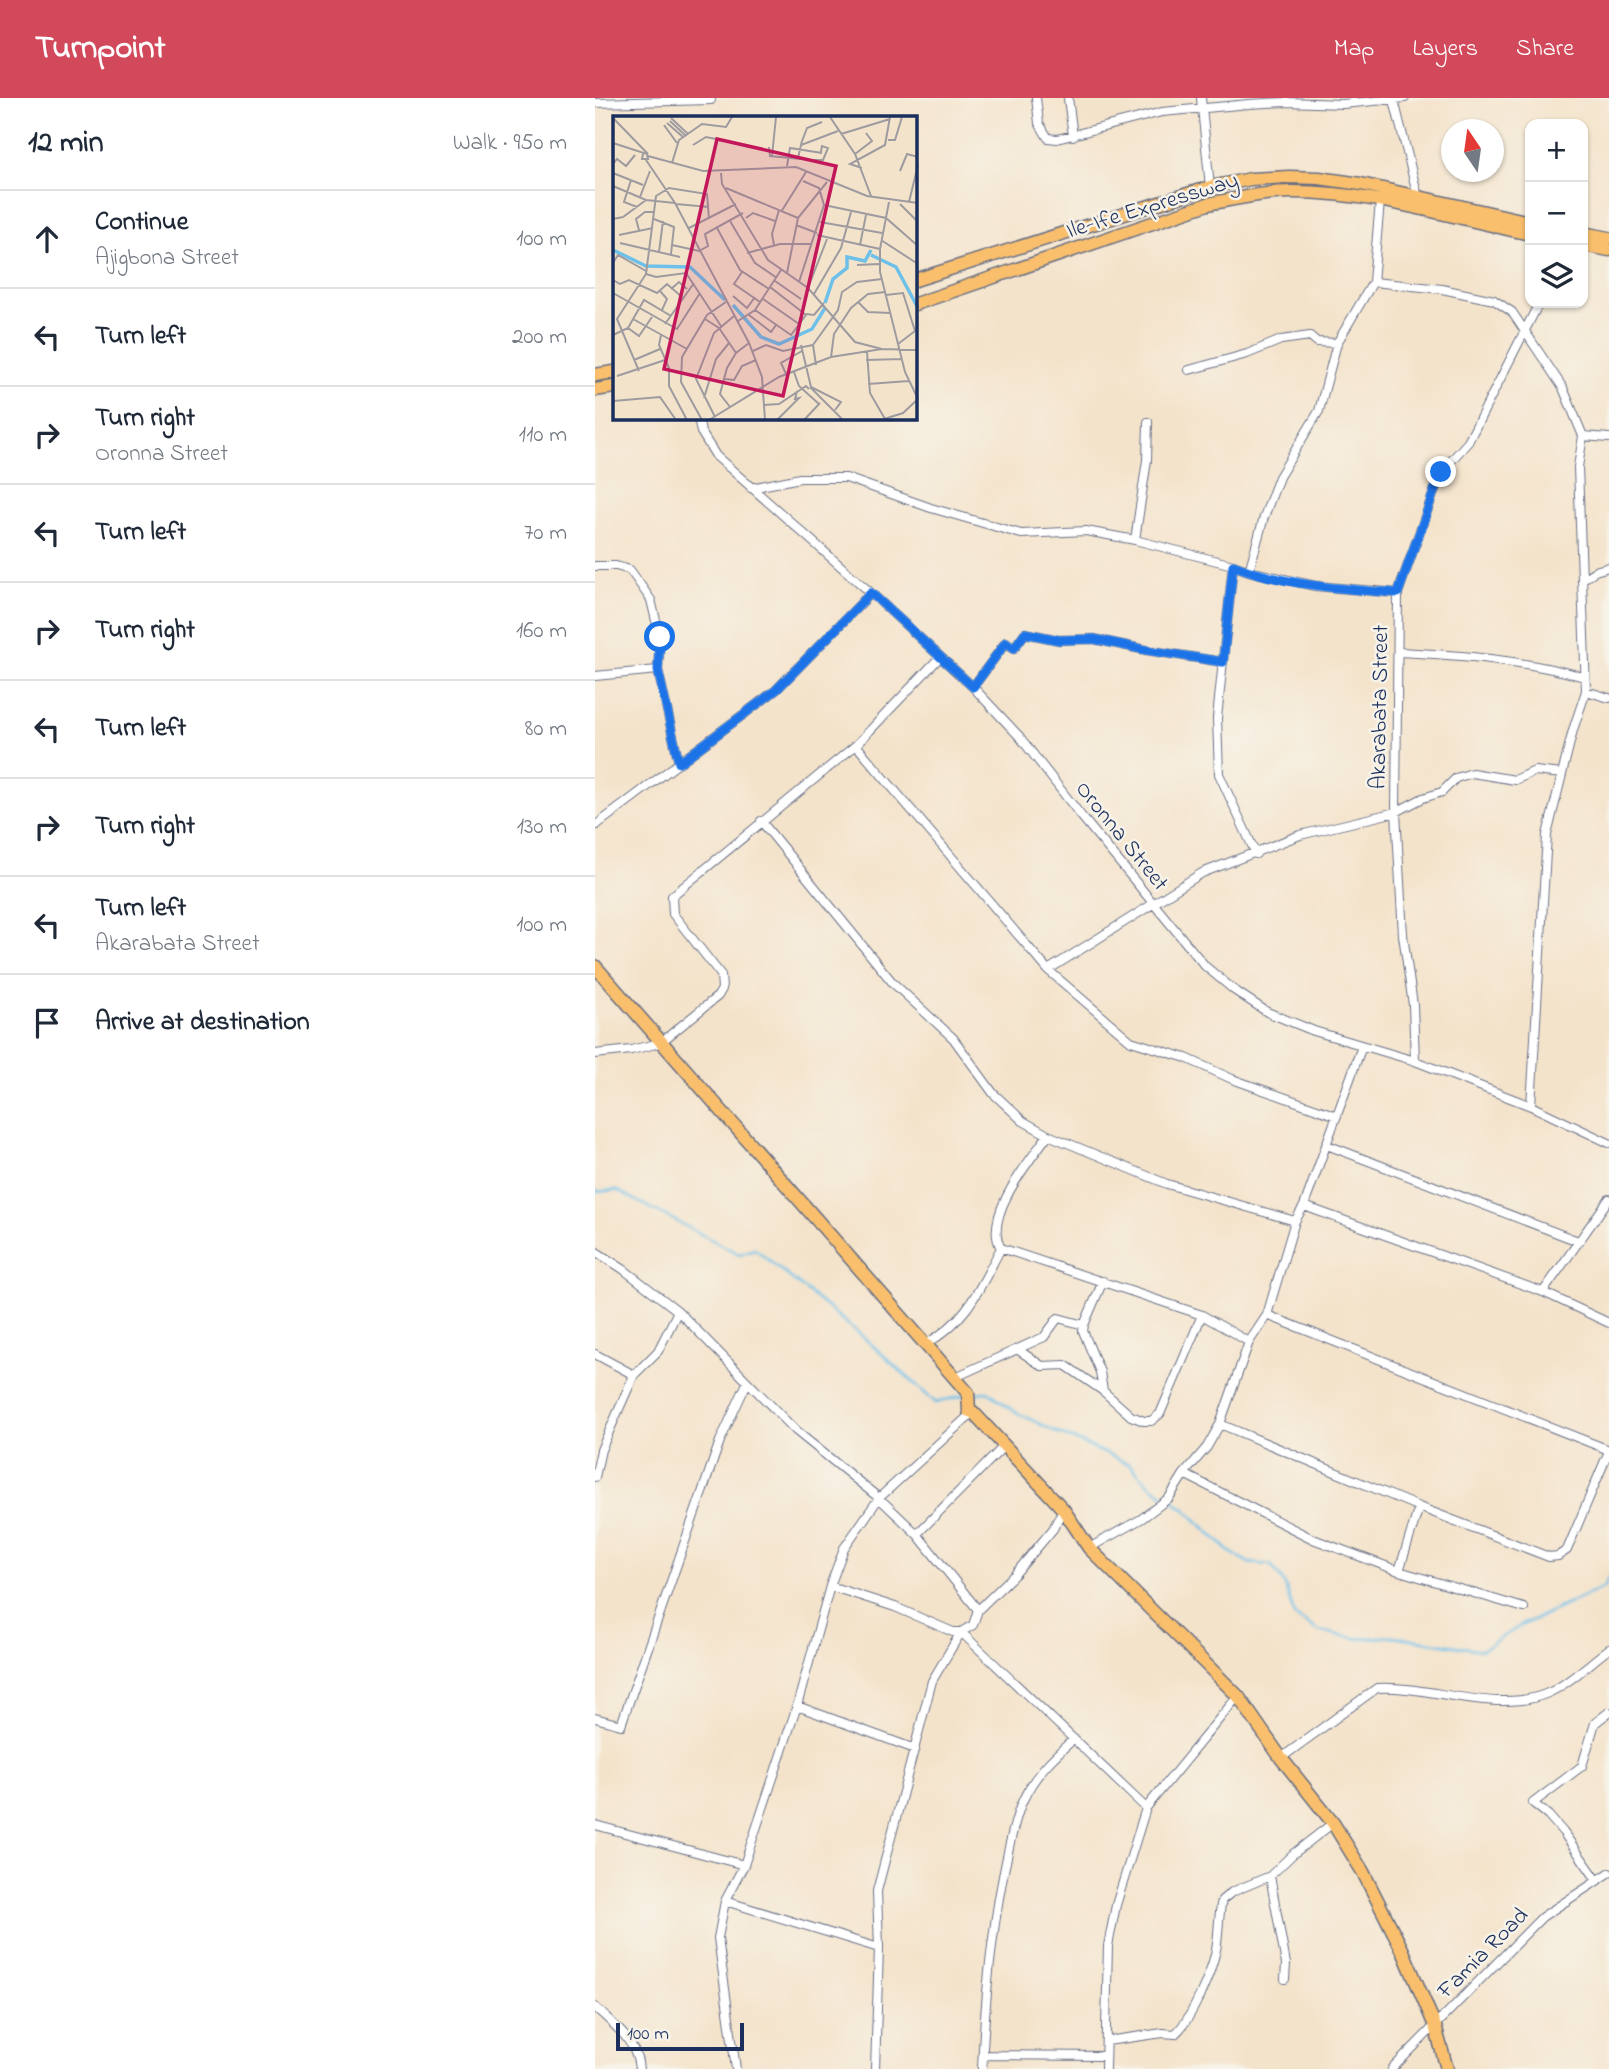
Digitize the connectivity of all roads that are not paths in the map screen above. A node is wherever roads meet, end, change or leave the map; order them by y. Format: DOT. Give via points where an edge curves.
graph roads {
  1 [pos="1036,98"];
  2 [pos="1068,98"];
  3 [pos="1201,98"];
  4 [pos="1405,98"];
  5 [pos="711,100"];
  6 [pos="1286,100"];
  7 [pos="1394,100"];
  8 [pos="595,103"];
  9 [pos="1203,108"];
  10 [pos="1073,136"];
  11 [pos="1210,187"];
  12 [pos="1418,197"];
  13 [pos="1380,201"];
  14 [pos="1525,221"];
  15 [pos="1525,233"];
  16 [pos="1588,234"];
  17 [pos="1609,238"];
  18 [pos="1588,246"];
  19 [pos="1609,250"];
  20 [pos="917,279"];
  21 [pos="1373,282"];
  22 [pos="917,303"];
  23 [pos="1537,308"];
  24 [pos="1525,333"];
  25 [pos="1337,343"];
  26 [pos="1189,370"];
  27 [pos="613,372"];
  28 [pos="595,375"];
  29 [pos="613,387"];
  30 [pos="595,390"];
  31 [pos="698,420"];
  32 [pos="1148,422"];
  33 [pos="1583,436"];
  34 [pos="1609,438"];
  35 [pos="751,488"];
  36 [pos="1135,540"];
  37 [pos="1233,565"];
  38 [pos="595,566"];
  39 [pos="1609,567"];
  40 [pos="1249,571"];
  41 [pos="1583,579"];
  42 [pos="871,593"];
  43 [pos="1398,593"];
  44 [pos="1399,652"];
  45 [pos="940,657"];
  46 [pos="1223,662"];
  47 [pos="658,670"];
  48 [pos="595,676"];
  49 [pos="1584,677"];
  50 [pos="973,687"];
  51 [pos="1585,691"];
  52 [pos="1609,698"];
  53 [pos="856,744"];
  54 [pos="679,763"];
  55 [pos="1562,774"];
  56 [pos="1396,811"];
  57 [pos="761,821"];
  58 [pos="595,826"];
  59 [pos="1256,854"];
  60 [pos="1152,902"];
  61 [pos="595,966"];
  62 [pos="1048,970"];
  63 [pos="660,1043"];
  64 [pos="1362,1046"];
  65 [pos="595,1054"];
  66 [pos="1415,1061"];
  67 [pos="1531,1106"];
  68 [pos="1337,1116"];
  69 [pos="1048,1135"];
  70 [pos="1609,1143"];
  71 [pos="1327,1145"];
  72 [pos="1609,1199"];
  73 [pos="1304,1206"];
  74 [pos="1295,1222"];
  75 [pos="1578,1241"];
  76 [pos="1001,1248"];
  77 [pos="595,1251"];
  78 [pos="1103,1281"];
  79 [pos="1543,1292"];
  80 [pos="678,1311"];
  81 [pos="1202,1315"];
  82 [pos="1267,1315"];
  83 [pos="1609,1323"];
  84 [pos="1084,1325"];
  85 [pos="1249,1342"];
  86 [pos="926,1344"];
  87 [pos="1017,1349"];
  88 [pos="595,1354"];
  89 [pos="634,1375"];
  90 [pos="958,1381"];
  91 [pos="747,1383"];
  92 [pos="1103,1391"];
  93 [pos="971,1411"];
  94 [pos="1220,1424"];
  95 [pos="1005,1446"];
  96 [pos="598,1449"];
  97 [pos="1609,1450"];
  98 [pos="1184,1474"];
  99 [pos="595,1477"];
  100 [pos="879,1498"];
  101 [pos="1419,1507"];
  102 [pos="1062,1508"];
  103 [pos="916,1534"];
  104 [pos="1089,1548"];
  105 [pos="1399,1571"];
  106 [pos="830,1586"];
  107 [pos="1524,1608"];
  108 [pos="978,1610"];
  109 [pos="961,1632"];
  110 [pos="1609,1649"];
  111 [pos="1238,1696"];
  112 [pos="797,1706"];
  113 [pos="1609,1712"];
  114 [pos="595,1718"];
  115 [pos="1074,1739"];
  116 [pos="915,1749"];
  117 [pos="1281,1758"];
  118 [pos="1146,1808"];
  119 [pos="1333,1823"];
  120 [pos="595,1825"];
  121 [pos="744,1865"];
  122 [pos="1609,1873"];
  123 [pos="1270,1876"];
  124 [pos="1597,1880"];
  125 [pos="725,1901"];
  126 [pos="879,1948"];
  127 [pos="1285,1979"];
  128 [pos="595,2007"];
  129 [pos="1435,2026"];
  130 [pos="1107,2041"];
  131 [pos="983,2055"];
  132 [pos="1105,2056"];
  133 [pos="639,2069"];
  134 [pos="736,2069"];
  135 [pos="875,2069"];
  136 [pos="982,2069"];
  137 [pos="1105,2069"];
  138 [pos="1392,2069"];
  139 [pos="1447,2069"];
  1 -- 10 [label="street" via="1039,123 1048,138"];
  2 -- 10 [label="street"];
  3 -- 9 [label="street"];
  4 -- 7 [label="street"];
  5 -- 8 [label="street"];
  6 -- 7 [label="street" via="1343,104"];
  6 -- 9 [label="street"];
  7 -- 12 [label="street"];
  9 -- 10 [label="street" via="1162,112"];
  9 -- 11 [label="street"];
  11 -- 12 [label="main road, Ile-Ife Expressway" via="1289,177 1361,184"];
  11 -- 20 [label="main road, Ile-Ife Expressway"];
  12 -- 14 [label="main road, Ile-Ife Expressway"];
  13 -- 15 [label="main road, Ile-Ife Expressway"];
  13 -- 21 [label="street"];
  13 -- 22 [label="main road, Ile-Ife Expressway" via="1291,192 1207,204"];
  16 -- 17 [label="main road"];
  18 -- 19 [label="main road"];
  21 -- 24 [label="street" via="1495,300 1512,312"];
  21 -- 25 [label="street"];
  23 -- 24 [label="street, Akarabata Street"];
  24 -- 33 [label="street" via="1563,387"];
  24 -- 43 [label="street, Akarabata Street" via="1468,442 1441,472"];
  25 -- 26 [label="street" via="1310,337 1281,340"];
  25 -- 40 [label="street" via="1319,411 1279,478"];
  27 -- 28 [label="main road"];
  29 -- 30 [label="main road"];
  31 -- 35 [label="street, Oronna Street" via="716,456"];
  32 -- 36 [label="street"];
  33 -- 34 [label="street"];
  33 -- 41 [label="street" via="1578,467"];
  35 -- 36 [label="street" via="800,478 846,478 1021,534 1086,531"];
  35 -- 42 [label="street, Oronna Street"];
  36 -- 37 [label="street"];
  37 -- 40 [label="street"];
  37 -- 46 [label="street"];
  38 -- 47 [label="street" via="630,570 651,600 660,637"];
  39 -- 41 [label="street"];
  40 -- 43 [label="street" via="1315,586"];
  41 -- 49 [label="street"];
  42 -- 45 [label="street, Oronna Street"];
  42 -- 54 [label="street" via="776,690"];
  43 -- 44 [label="street, Akarabata Street"];
  44 -- 49 [label="street" via="1550,667"];
  44 -- 56 [label="street, Akarabata Street"];
  45 -- 50 [label="street, Oronna Street"];
  45 -- 53 [label="street"];
  46 -- 50 [label="street" via="1094,639 1059,640 1025,633 1014,648 1006,642"];
  46 -- 59 [label="street" via="1217,718 1219,774"];
  47 -- 48 [label="street"];
  47 -- 54 [label="street"];
  49 -- 51 [label="street"];
  50 -- 60 [label="street, Oronna Street" via="1019,736"];
  51 -- 52 [label="street"];
  51 -- 55 [label="street"];
  53 -- 57 [label="street"];
  53 -- 62 [label="street"];
  54 -- 58 [label="street"];
  55 -- 56 [label="street" via="1535,771 1515,780 1472,773 1455,778 1442,792"];
  55 -- 67 [label="street" via="1547,835"];
  56 -- 59 [label="street" via="1300,835"];
  56 -- 66 [label="street, Akarabata Street"];
  57 -- 63 [label="street" via="672,896 673,914 721,975 722,989"];
  57 -- 69 [label="street" via="893,983 953,1038 993,1093 1023,1121"];
  59 -- 60 [label="street" via="1202,873"];
  60 -- 62 [label="street"];
  60 -- 64 [label="street, Oronna Street" via="1205,966 1234,990 1267,1012"];
  61 -- 63 [label="main road"];
  62 -- 68 [label="street" via="1131,1041"];
  63 -- 65 [label="street"];
  63 -- 86 [label="main road"];
  64 -- 66 [label="street, Oronna Street"];
  64 -- 68 [label="street"];
  66 -- 67 [label="street, Oronna Street"];
  67 -- 70 [label="street, Oronna Street"];
  68 -- 71 [label="street"];
  69 -- 74 [label="street" via="1167,1184"];
  69 -- 76 [label="street" via="1010,1189 995,1230"];
  71 -- 73 [label="street"];
  71 -- 75 [label="street"];
  72 -- 75 [label="street"];
  73 -- 74 [label="street"];
  73 -- 79 [label="street"];
  74 -- 82 [label="street"];
  75 -- 79 [label="street"];
  76 -- 78 [label="street"];
  76 -- 86 [label="street" via="968,1309"];
  77 -- 80 [label="street"];
  78 -- 81 [label="street"];
  78 -- 84 [label="street"];
  79 -- 83 [label="street"];
  80 -- 89 [label="street" via="658,1351"];
  80 -- 91 [label="street"];
  81 -- 85 [label="street"];
  81 -- 92 [label="street" via="1160,1414 1151,1421 1132,1416"];
  82 -- 85 [label="street"];
  82 -- 97 [label="street"];
  84 -- 87 [label="street" via="1058,1318 1044,1337"];
  84 -- 92 [label="street"];
  85 -- 94 [label="street"];
  86 -- 90 [label="main road"];
  87 -- 90 [label="street"];
  87 -- 92 [label="street" via="1042,1366 1065,1365"];
  88 -- 89 [label="street"];
  89 -- 96 [label="street"];
  90 -- 93 [label="main road" via="968,1392"];
  91 -- 100 [label="street" via="796,1431"];
  91 -- 114 [label="street" via="720,1441 621,1725"];
  93 -- 95 [label="main road"];
  93 -- 100 [label="street"];
  94 -- 98 [label="street"];
  94 -- 101 [label="street"];
  95 -- 102 [label="main road"];
  95 -- 103 [label="street"];
  96 -- 99 [label="street"];
  97 -- 101 [label="street" via="1567,1550 1559,1556 1549,1557"];
  98 -- 104 [label="street" via="1169,1498"];
  98 -- 105 [label="street" via="1313,1539"];
  100 -- 103 [label="street"];
  100 -- 106 [label="street" via="844,1548"];
  101 -- 105 [label="street"];
  102 -- 104 [label="main road"];
  102 -- 108 [label="street" via="1053,1529"];
  103 -- 108 [label="street"];
  104 -- 111 [label="main road"];
  105 -- 107 [label="street"];
  106 -- 109 [label="street"];
  106 -- 112 [label="street"];
  108 -- 109 [label="street" via="973,1625"];
  109 -- 115 [label="street"];
  109 -- 116 [label="street" via="932,1681"];
  110 -- 117 [label="street" via="1550,1693 1525,1700 1377,1688"];
  111 -- 117 [label="main road"];
  111 -- 118 [label="street"];
  112 -- 116 [label="street"];
  112 -- 121 [label="street"];
  113 -- 124 [label="street" via="1595,1723 1582,1766 1533,1803 1563,1832"];
  115 -- 118 [label="street"];
  115 -- 131 [label="street" via="1043,1766 1023,1801 1011,1841 996,1916"];
  116 -- 126 [label="street" via="877,1891"];
  117 -- 119 [label="main road"];
  118 -- 130 [label="street" via="1108,1946"];
  119 -- 123 [label="street"];
  119 -- 129 [label="main road" via="1390,1924"];
  120 -- 121 [label="street"];
  121 -- 125 [label="street"];
  122 -- 124 [label="street, Famia Road"];
  123 -- 127 [label="street"];
  123 -- 130 [label="street" via="1222,1900 1216,1951 1182,2028 1175,2034"];
  124 -- 129 [label="street, Famia Road" via="1542,1917"];
  125 -- 126 [label="street"];
  125 -- 134 [label="street" via="718,1938"];
  126 -- 135 [label="street"];
  128 -- 133 [label="street" via="635,2049"];
  129 -- 138 [label="street, Famia Road"];
  129 -- 139 [label="main road"];
  130 -- 132 [label="street"];
  131 -- 132 [label="street"];
  131 -- 136 [label="street"];
  132 -- 137 [label="street"];
}
